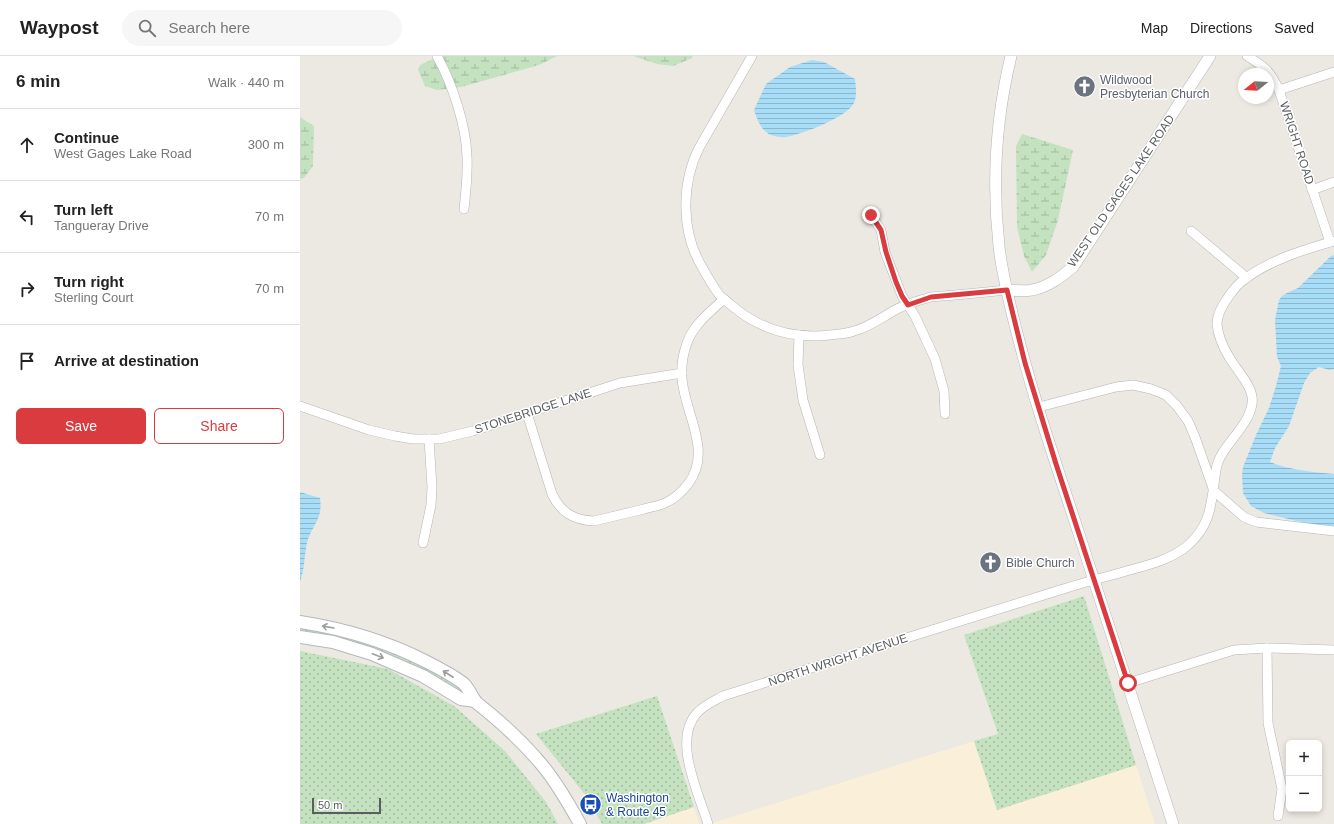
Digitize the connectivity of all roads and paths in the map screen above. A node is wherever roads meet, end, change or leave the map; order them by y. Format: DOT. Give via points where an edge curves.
graph roads {
  1 [pos="437,56"];
  2 [pos="752,56"];
  3 [pos="1011,56"];
  4 [pos="1210,56"];
  5 [pos="1247,56"];
  6 [pos="1334,72"];
  7 [pos="1280,90"];
  8 [pos="1334,182"];
  9 [pos="1312,190"];
  10 [pos="464,209"];
  11 [pos="871,215"];
  12 [pos="1191,231"];
  13 [pos="1332,241"];
  14 [pos="1247,278"];
  15 [pos="1007,290"];
  16 [pos="724,299"];
  17 [pos="908,305"];
  18 [pos="798,335"];
  19 [pos="682,373"];
  20 [pos="300,406"];
  21 [pos="1039,407"];
  22 [pos="527,413"];
  23 [pos="945,414"];
  24 [pos="429,439"];
  25 [pos="820,455"];
  26 [pos="1214,491"];
  27 [pos="1334,532"];
  28 [pos="423,543"];
  29 [pos="1094,580"];
  30 [pos="300,622"];
  31 [pos="300,636"];
  32 [pos="1267,648"];
  33 [pos="1334,650"];
  34 [pos="1128,683"];
  35 [pos="475,701"];
  36 [pos="1278,816"];
  37 [pos="580,824"];
  38 [pos="708,824"];
  39 [pos="1173,824"];
  1 -- 10 [label="street" via="449,83 463,129 467,155"];
  2 -- 16 [label="street" via="699,148 692,162 687,184 688,232 698,261 718,294"];
  3 -- 15 [label="street" via="1002,102 995,182 999,248"];
  4 -- 15 [label="street, WEST OLD GAGES LAKE ROAD" via="1073,267 1048,285 1031,290"];
  5 -- 7 [label="street, WRIGHT ROAD" via="1265,67"];
  6 -- 7 [label="street"];
  7 -- 9 [label="street, WRIGHT ROAD"];
  8 -- 9 [label="street"];
  9 -- 13 [label="street, WRIGHT ROAD"];
  11 -- 17 [label="street" via="881,230 896,282"];
  12 -- 14 [label="street"];
  13 -- 14 [label="street, NORTH WRIGHT AVENUE" via="1277,260"];
  14 -- 26 [label="street, NORTH WRIGHT AVENUE" via="1239,283 1221,307 1217,323 1220,340 1240,374 1250,385 1253,402 1246,421 1216,467"];
  15 -- 17 [label="street" via="931,297"];
  15 -- 21 [label="street"];
  16 -- 18 [label="street" via="739,312 757,322 777,331"];
  16 -- 19 [label="street" via="694,329 683,358"];
  17 -- 18 [label="street" via="853,332"];
  17 -- 23 [label="street" via="935,359 944,390"];
  18 -- 25 [label="street" via="798,365 803,400"];
  19 -- 22 [label="street, STONEBRIDGE LANE" via="620,383"];
  19 -- 22 [label="street" via="699,448 698,464 692,479 684,489 665,504 594,520 584,520 561,509 552,494"];
  20 -- 24 [label="street, STONEBRIDGE LANE" via="369,430 395,436"];
  21 -- 26 [label="street" via="1133,385 1166,395 1188,421"];
  21 -- 29 [label="street"];
  22 -- 24 [label="street, STONEBRIDGE LANE" via="473,431"];
  24 -- 28 [label="street" via="431,505"];
  26 -- 27 [label="street" via="1244,518 1256,522"];
  26 -- 29 [label="street, NORTH WRIGHT AVENUE" via="1210,514 1199,535 1185,548 1151,564"];
  29 -- 34 [label="street"];
  29 -- 38 [label="street, NORTH WRIGHT AVENUE" via="873,648 711,702 692,719 686,738 689,762"];
  35 -- 30 [label="main road, one-way" via="468,688 461,682 406,652 355,633"];
  31 -- 35 [label="main road, one-way" via="333,642 372,654 423,676 462,700"];
  32 -- 33 [label="street"];
  32 -- 34 [label="street" via="1234,650"];
  32 -- 36 [label="street" via="1268,723 1282,789"];
  34 -- 39 [label="street"];
  35 -- 37 [label="main road" via="511,732 543,766"];
}
